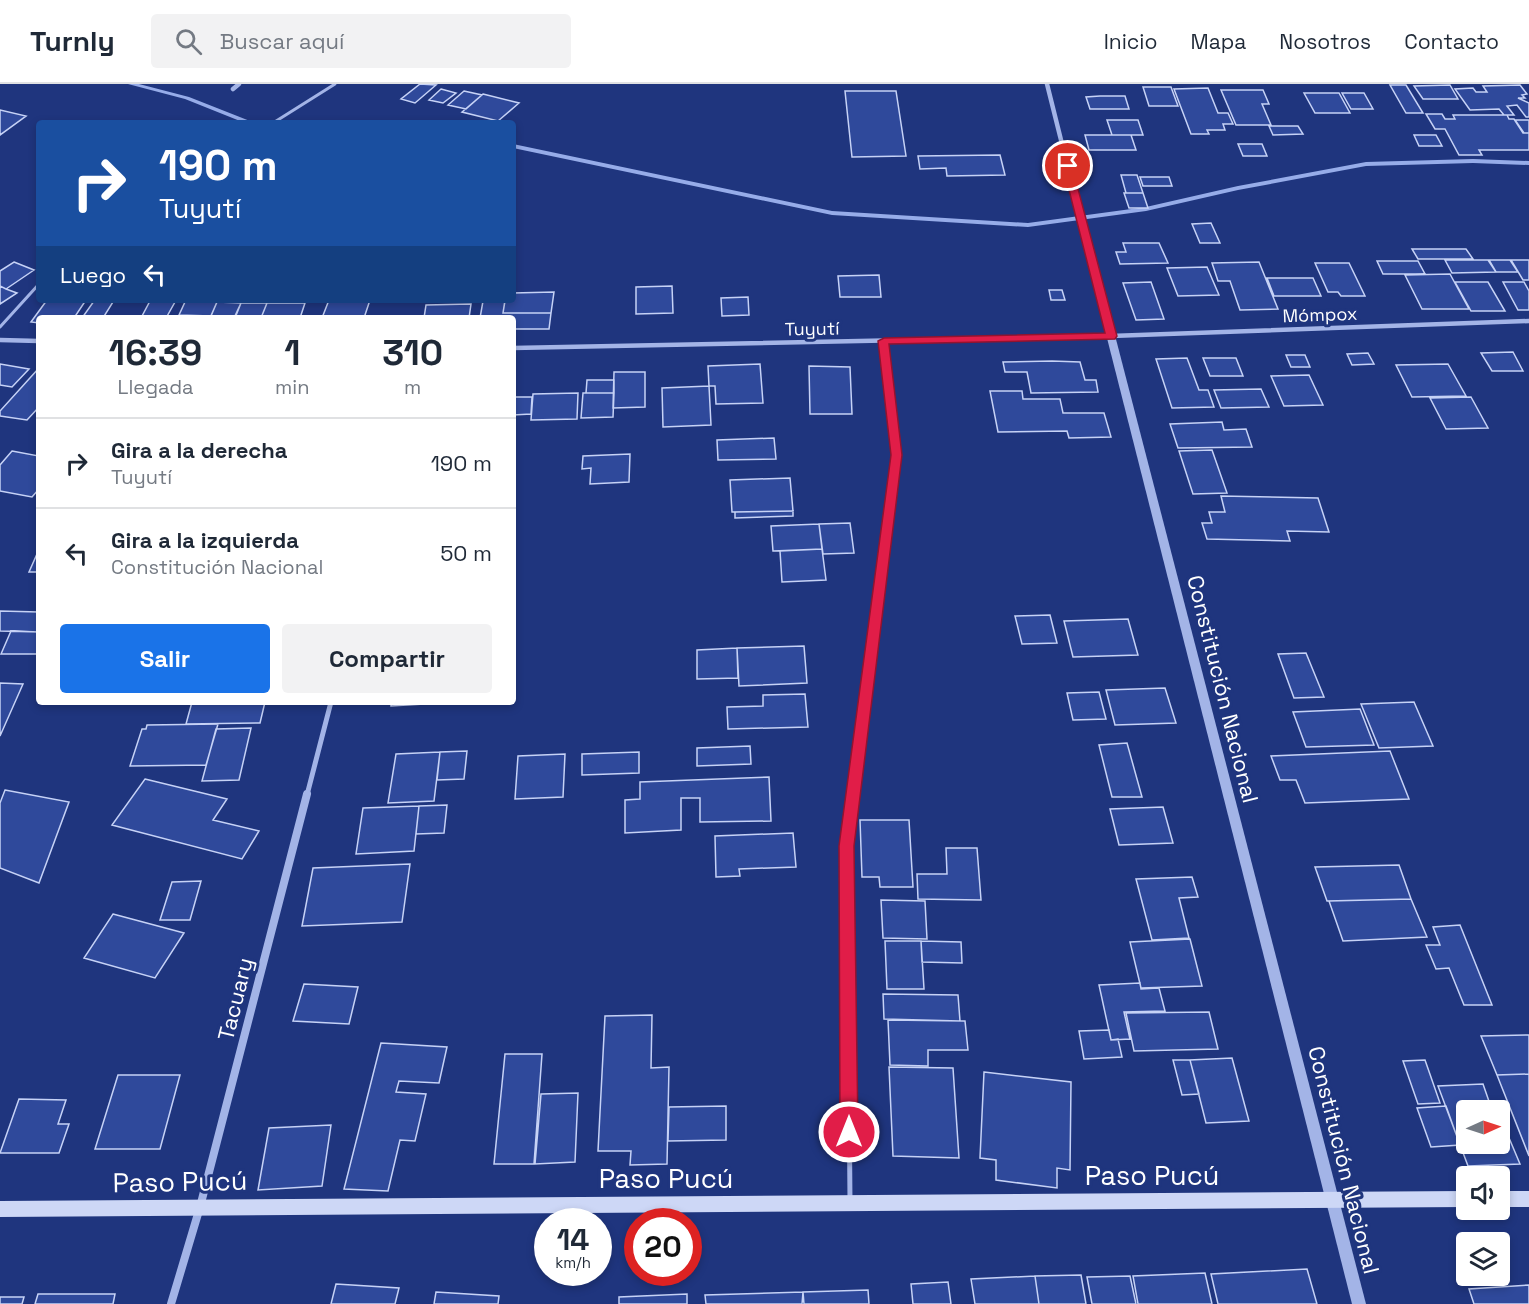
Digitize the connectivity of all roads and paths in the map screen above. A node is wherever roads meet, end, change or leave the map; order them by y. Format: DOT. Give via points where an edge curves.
graph roads {
  1 [pos="240,84"];
  2 [pos="335,84"];
  3 [pos="1047,84"];
  4 [pos="233,89"];
  5 [pos="278,120"];
  6 [pos="1078,208"];
  7 [pos="36,287"];
  8 [pos="1529,321"];
  9 [pos="0,327"];
  10 [pos="1111,336"];
  11 [pos="0,340"];
  12 [pos="36,341"];
  13 [pos="884,341"];
  14 [pos="516,348"];
  15 [pos="330,705"];
  16 [pos="1456,1199"];
  17 [pos="1510,1199"];
  18 [pos="1529,1199"];
  19 [pos="1332,1200"];
  20 [pos="850,1203"];
  21 [pos="200,1207"];
  22 [pos="0,1209"];
  23 [pos="171,1304"];
  24 [pos="1359,1304"];
  1 -- 4 [label="street"];
  2 -- 5 [label="lane"];
  3 -- 6 [label="street, Constitución Nacional"];
  6 -- 10 [label="street, Constitución Nacional"];
  7 -- 9 [label="lane"];
  8 -- 10 [label="street, Mómpox"];
  10 -- 13 [label="street, Tuyutí"];
  10 -- 19 [label="street, Constitución Nacional"];
  11 -- 12 [label="street"];
  13 -- 14 [label="street, Tuyutí"];
  13 -- 20 [label="lane" via="897,455 847,846"];
  15 -- 21 [label="street, Tacuary"];
  16 -- 19 [label="main road, Paso Pucú"];
  17 -- 18 [label="main road"];
  19 -- 20 [label="main road, Paso Pucú"];
  19 -- 24 [label="street, Constitución Nacional"];
  20 -- 21 [label="main road, Paso Pucú"];
  21 -- 22 [label="main road, Paso Pucú"];
  21 -- 23 [label="street, Tacuary"];
}
